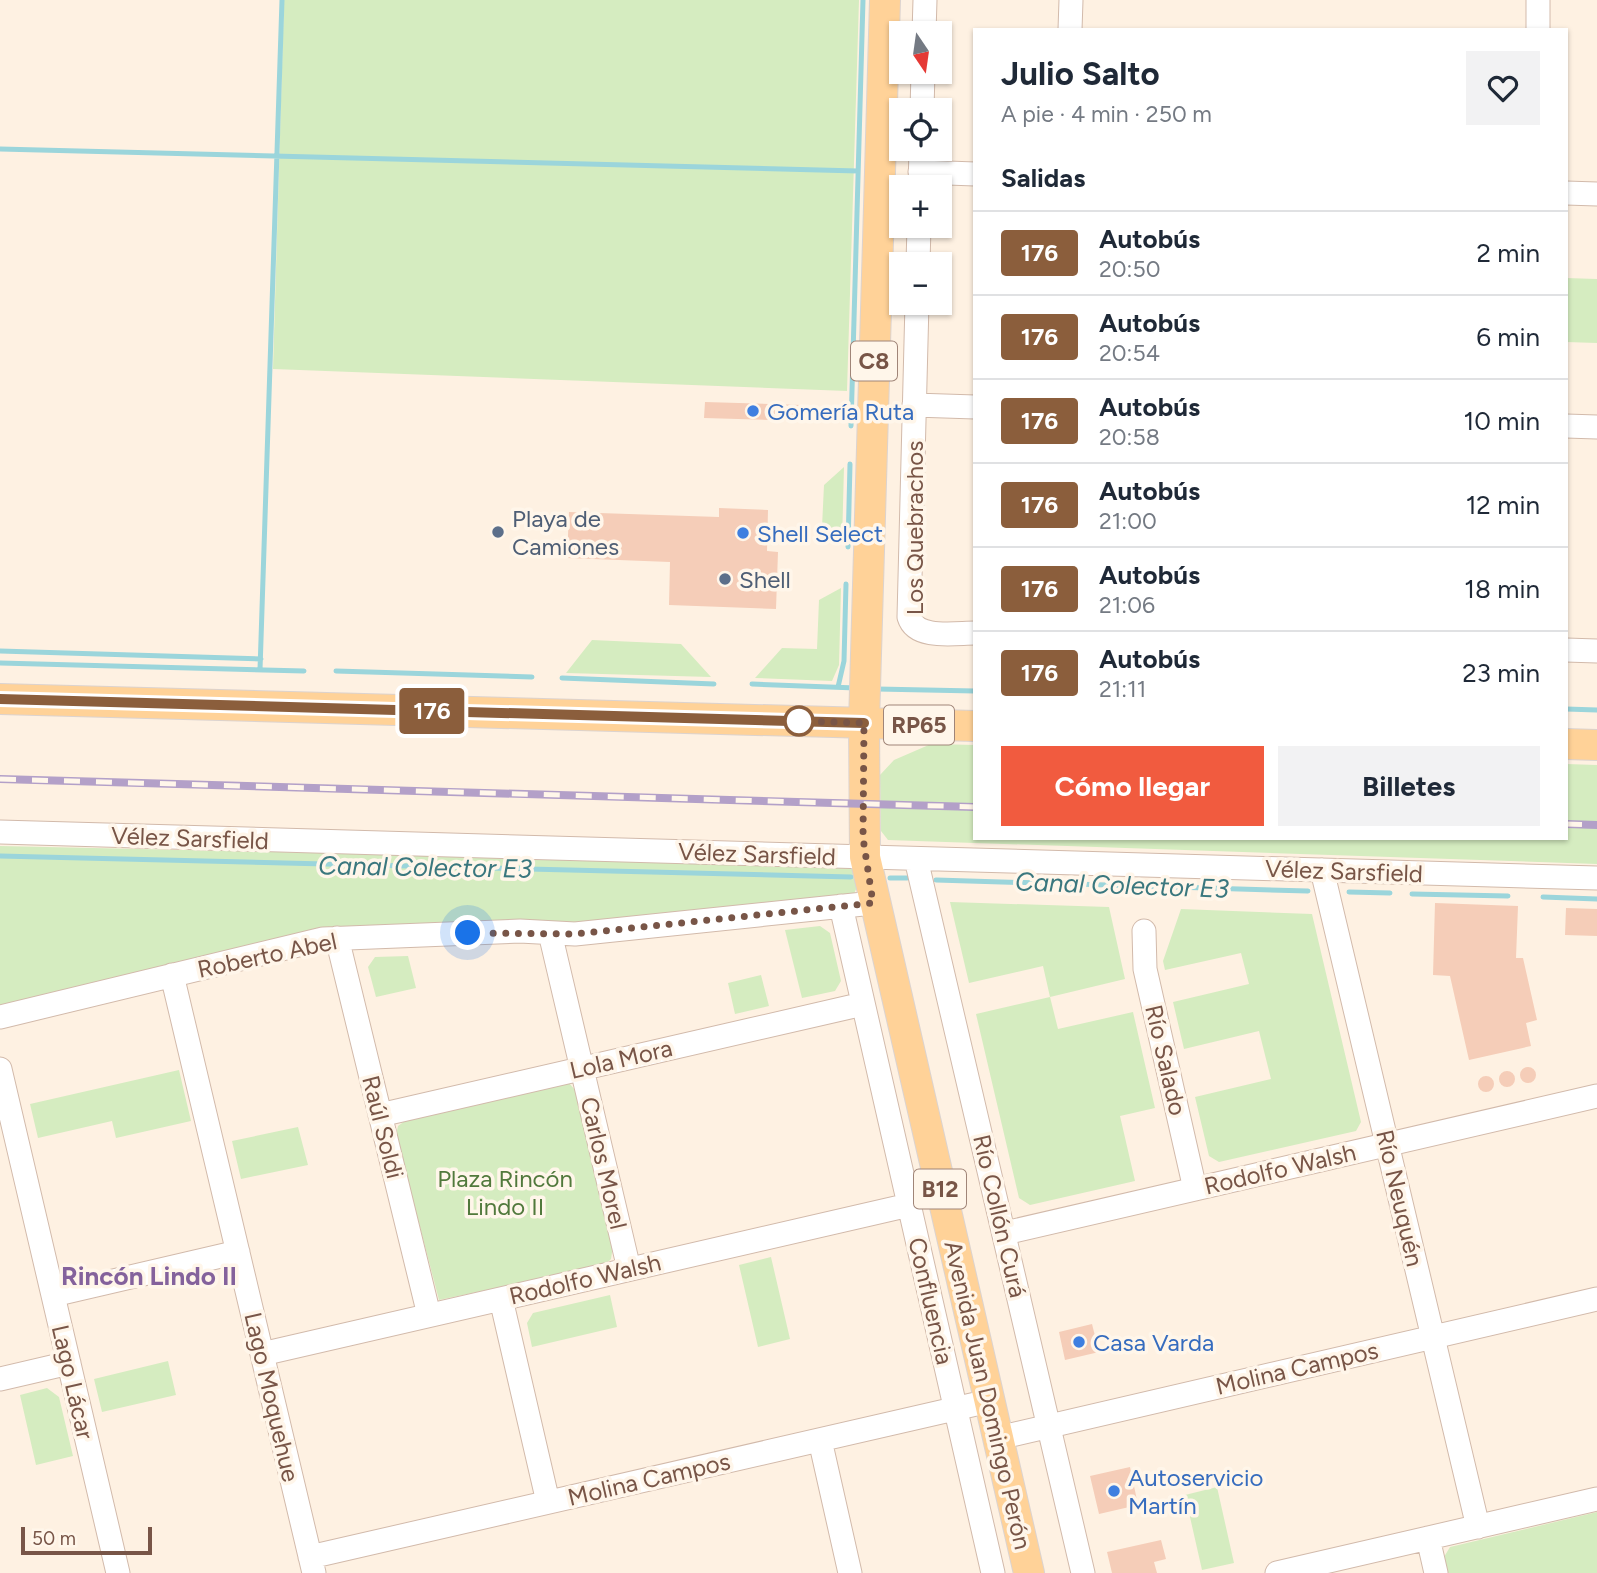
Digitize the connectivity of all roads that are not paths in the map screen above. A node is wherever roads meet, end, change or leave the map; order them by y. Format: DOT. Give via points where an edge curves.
graph roads {
  1 [pos="885,0"];
  2 [pos="925,0"];
  3 [pos="1071,0"];
  4 [pos="1538,0"];
  5 [pos="924,21"];
  6 [pos="1070,28"];
  7 [pos="1538,28"];
  8 [pos="973,174"];
  9 [pos="952,177"];
  10 [pos="1568,193"];
  11 [pos="1597,194"];
  12 [pos="917,315"];
  13 [pos="914,405"];
  14 [pos="973,407"];
  15 [pos="1568,426"];
  16 [pos="1597,426"];
  17 [pos="973,633"];
  18 [pos="1568,650"];
  19 [pos="1597,651"];
  20 [pos="0,699"];
  21 [pos="864,723"];
  22 [pos="973,726"];
  23 [pos="1568,744"];
  24 [pos="1597,746"];
  25 [pos="0,832"];
  26 [pos="865,857"];
  27 [pos="916,859"];
  28 [pos="1322,870"];
  29 [pos="1597,878"];
  30 [pos="873,903"];
  31 [pos="841,906"];
  32 [pos="1144,931"];
  33 [pos="550,933"];
  34 [pos="337,938"];
  35 [pos="172,975"];
  36 [pos="863,1003"];
  37 [pos="0,1017"];
  38 [pos="0,1069"];
  39 [pos="582,1069"];
  40 [pos="1597,1096"];
  41 [pos="380,1115"];
  42 [pos="1388,1144"];
  43 [pos="1195,1189"];
  44 [pos="909,1205"];
  45 [pos="1004,1233"];
  46 [pos="238,1252"];
  47 [pos="629,1269"];
  48 [pos="53,1295"];
  49 [pos="500,1299"];
  50 [pos="1597,1299"];
  51 [pos="429,1315"];
  52 [pos="1433,1337"];
  53 [pos="262,1354"];
  54 [pos="69,1363"];
  55 [pos="0,1379"];
  56 [pos="989,1401"];
  57 [pos="956,1409"];
  58 [pos="1049,1426"];
  59 [pos="998,1438"];
  60 [pos="820,1440"];
  61 [pos="1597,1499"];
  62 [pos="548,1503"];
  63 [pos="1478,1527"];
  64 [pos="1428,1538"];
  65 [pos="312,1565"];
  66 [pos="118,1573"];
  67 [pos="850,1573"];
  68 [pos="993,1573"];
  69 [pos="1029,1573"];
  70 [pos="1083,1573"];
  71 [pos="1277,1573"];
  72 [pos="1436,1573"];
  1 -- 21 [label="main road, C8"];
  2 -- 5 [label="street"];
  3 -- 6 [label="street"];
  4 -- 7 [label="street"];
  8 -- 9 [label="street"];
  10 -- 11 [label="street"];
  12 -- 13 [label="street, Los Quebrachos"];
  13 -- 14 [label="street"];
  13 -- 17 [label="street, Los Quebrachos" via="909,611 914,626 928,632"];
  15 -- 16 [label="street"];
  18 -- 19 [label="street"];
  20 -- 21 [label="main road, RP65"];
  21 -- 22 [label="main road, RP65"];
  21 -- 26 [label="main road, Avenida Juan Domingo Perón / B12"];
  23 -- 24 [label="main road"];
  25 -- 26 [label="street, Vélez Sarsfield"];
  26 -- 27 [label="street, Vélez Sarsfield"];
  26 -- 30 [label="main road, Avenida Juan Domingo Perón / B12"];
  27 -- 28 [label="street, Vélez Sarsfield"];
  27 -- 45 [label="street, Río Collón Curá"];
  28 -- 29 [label="street, Vélez Sarsfield"];
  28 -- 42 [label="street, Río Neuquén"];
  30 -- 31 [label="street, Roberto Abel"];
  30 -- 56 [label="main road, Avenida Juan Domingo Perón / B12"];
  31 -- 33 [label="street, Roberto Abel" via="584,934"];
  31 -- 36 [label="street, Confluencia"];
  32 -- 43 [label="street, Río Salado" via="1145,969"];
  33 -- 34 [label="street, Roberto Abel"];
  33 -- 39 [label="street, Carlos Morel"];
  34 -- 35 [label="street, Roberto Abel"];
  34 -- 41 [label="street, Raúl Soldi"];
  35 -- 37 [label="street, Roberto Abel"];
  35 -- 46 [label="street, Lago Moquehue"];
  36 -- 39 [label="street, Lola Mora"];
  36 -- 44 [label="street, Confluencia"];
  38 -- 48 [label="street, Lago Lácar"];
  39 -- 41 [label="street, Lola Mora"];
  39 -- 47 [label="street, Carlos Morel"];
  40 -- 42 [label="street, Rodolfo Walsh"];
  41 -- 51 [label="street, Raúl Soldi"];
  42 -- 43 [label="street, Rodolfo Walsh"];
  42 -- 52 [label="street, Río Neuquén"];
  43 -- 45 [label="street, Rodolfo Walsh"];
  44 -- 47 [label="street, Rodolfo Walsh"];
  44 -- 57 [label="street, Confluencia"];
  45 -- 58 [label="street, Río Collón Curá"];
  46 -- 48 [label="street"];
  46 -- 53 [label="street, Lago Moquehue"];
  47 -- 49 [label="street, Rodolfo Walsh"];
  48 -- 54 [label="street, Lago Lácar"];
  49 -- 51 [label="street, Rodolfo Walsh"];
  49 -- 62 [label="street"];
  50 -- 52 [label="street, Molina Campos"];
  51 -- 53 [label="street, Rodolfo Walsh"];
  52 -- 58 [label="street, Molina Campos"];
  52 -- 63 [label="street, Río Neuquén"];
  53 -- 65 [label="street, Lago Moquehue"];
  54 -- 55 [label="street"];
  54 -- 66 [label="street, Lago Lácar"];
  56 -- 57 [label="street, Molina Campos"];
  56 -- 59 [label="main road, Avenida Juan Domingo Perón / B12"];
  57 -- 60 [label="street, Molina Campos"];
  57 -- 68 [label="street, Confluencia"];
  58 -- 59 [label="street, Molina Campos"];
  58 -- 70 [label="street, Río Collón Curá"];
  59 -- 69 [label="main road, Avenida Juan Domingo Perón / B12"];
  60 -- 62 [label="street, Molina Campos"];
  60 -- 67 [label="street"];
  61 -- 63 [label="street"];
  62 -- 65 [label="street, Molina Campos"];
  63 -- 64 [label="street"];
  64 -- 71 [label="street"];
  64 -- 72 [label="street"];
}
